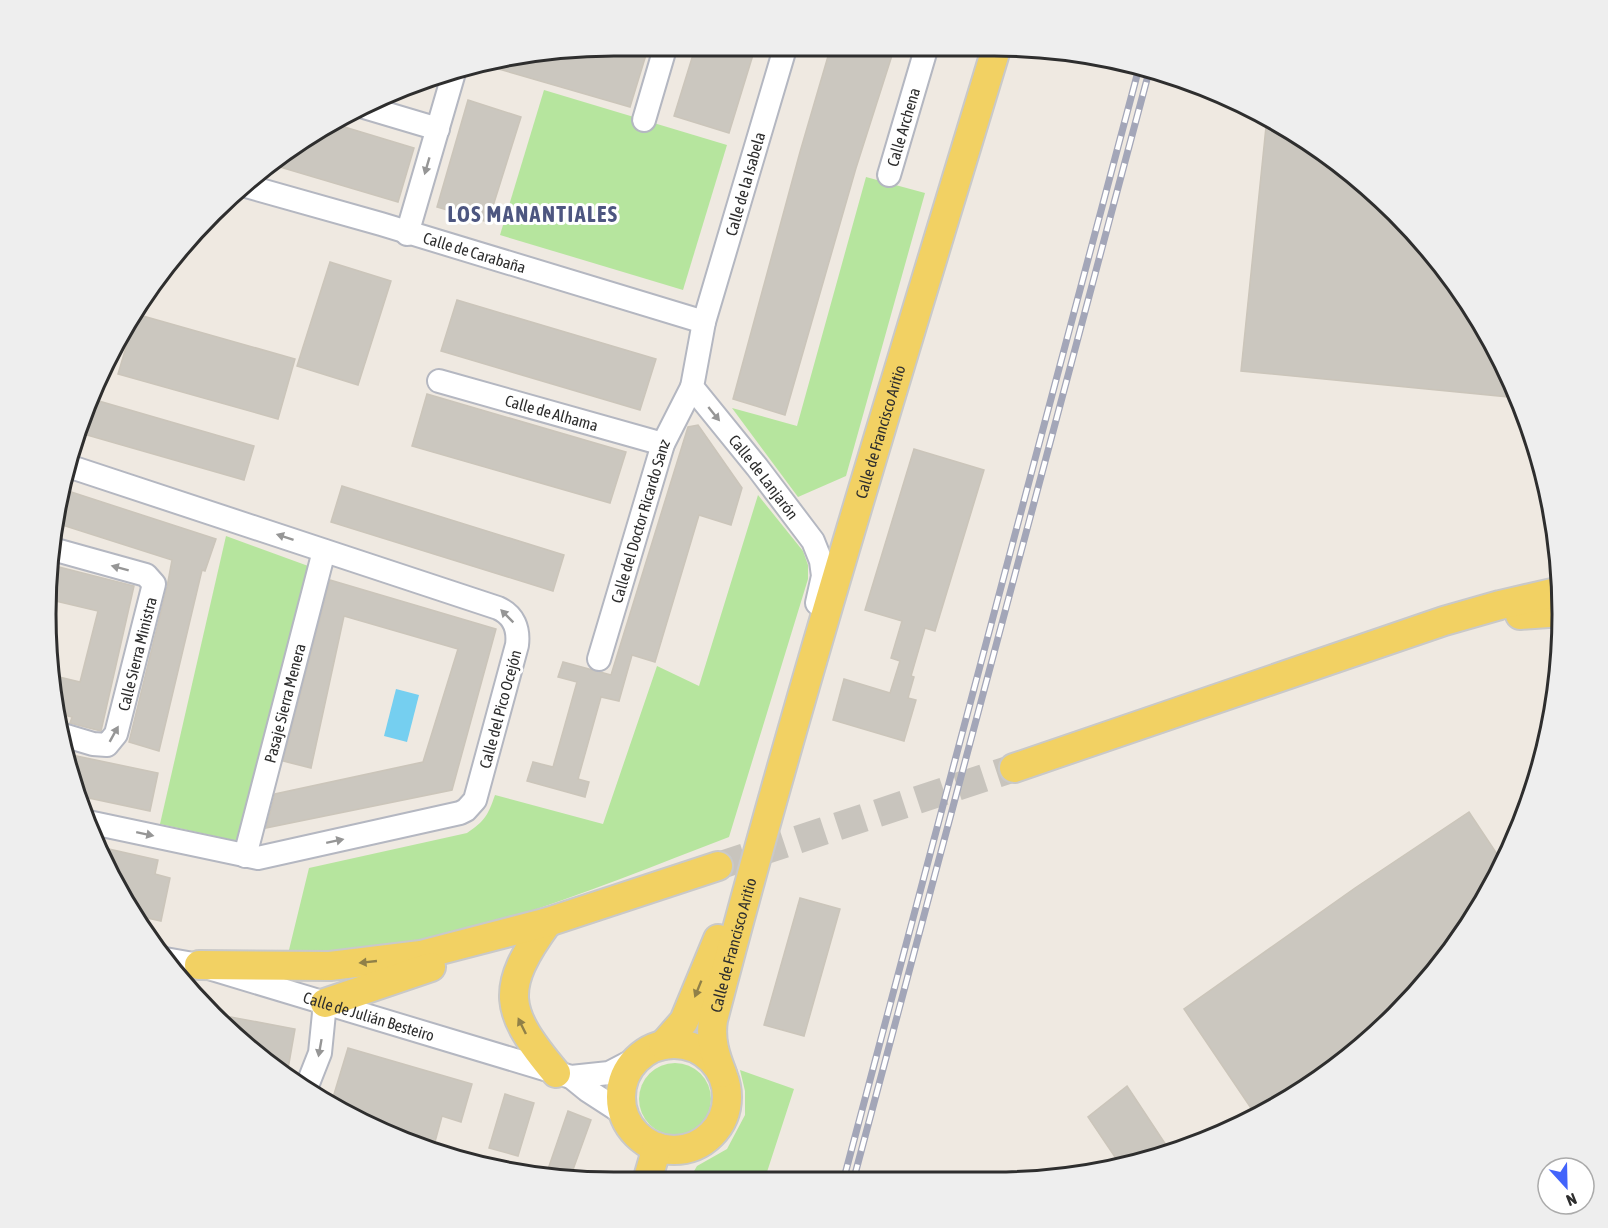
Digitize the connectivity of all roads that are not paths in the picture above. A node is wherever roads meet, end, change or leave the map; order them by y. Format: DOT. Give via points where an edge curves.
graph roads {
  1 [pos="663,56"];
  2 [pos="783,56"];
  3 [pos="924,56"];
  4 [pos="994,56"];
  5 [pos="452,80"];
  6 [pos="374,110"];
  7 [pos="644,120"];
  8 [pos="438,129"];
  9 [pos="889,175"];
  10 [pos="253,188"];
  11 [pos="407,234"];
  12 [pos="704,322"];
  13 [pos="439,381"];
  14 [pos="692,387"];
  15 [pos="663,444"];
  16 [pos="75,468"];
  17 [pos="324,550"];
  18 [pos="59,551"];
  19 [pos="1551,574"];
  20 [pos="1551,593"];
  21 [pos="1552,613"];
  22 [pos="819,638"];
  23 [pos="1371,646"];
  24 [pos="598,659"];
  25 [pos="69,737"];
  26 [pos="1014,768"];
  27 [pos="766,817"];
  28 [pos="96,824"];
  29 [pos="245,856"];
  30 [pos="718,866"];
  31 [pos="548,922"];
  32 [pos="177,961"];
  33 [pos="199,965"];
  34 [pos="325,1003"];
  35 [pos="663,1045"];
  36 [pos="634,1060"];
  37 [pos="722,1073"];
  38 [pos="563,1075"];
  39 [pos="309,1081"];
  40 [pos="624,1114"];
  41 [pos="657,1147"];
  42 [pos="650,1172"];
  1 -- 7 [label="street"];
  2 -- 12 [label="street, Calle de la Isabela"];
  3 -- 9 [label="street, Calle Archena"];
  4 -- 22 [label="main road, Calle de Francisco Aritio"];
  5 -- 8 [label="street"];
  6 -- 8 [label="street"];
  8 -- 11 [label="street, one-way"];
  10 -- 11 [label="street, Calle de Carabaña"];
  11 -- 12 [label="street, Calle de Carabaña"];
  12 -- 14 [label="street"];
  13 -- 15 [label="street, Calle de Alhama"];
  14 -- 15 [label="street, Calle del Doctor Ricardo Sanz"];
  14 -- 22 [label="street, Calle de Lanjarón, one-way" via="813,541 823,576 818,603"];
  15 -- 24 [label="street, Calle del Doctor Ricardo Sanz"];
  17 -- 16 [label="street, Calle del Pico Ocejón, one-way"];
  17 -- 29 [label="street, Pasaje Sierra Menera"];
  29 -- 17 [label="street, Calle del Pico Ocejón, one-way" via="258,858 466,810 476,800 517,645 517,630 503,610"];
  25 -- 18 [label="street, Calle Sierra Ministra, one-way" via="107,745 116,734 154,584 146,575"];
  19 -- 23 [label="main road" via="1471,597 1413,621"];
  20 -- 23 [label="main road" via="1500,605"];
  21 -- 23 [label="main road" via="1477,621"];
  22 -- 27 [label="main road, Calle de Francisco Aritio"];
  23 -- 26 [label="main road"];
  27 -- 35 [label="main road, Calle de Francisco Aritio, one-way" via="684,1021"];
  27 -- 37 [label="main road, Calle de Francisco Aritio" via="712,1020 713,1049"];
  28 -- 29 [label="street, Calle del Pico Ocejón, one-way"];
  30 -- 31 [label="main road"];
  31 -- 33 [label="main road, one-way" via="402,958 330,966"];
  31 -- 34 [label="main road" via="510,941"];
  38 -- 31 [label="main road, one-way" via="522,1028 514,1001 517,971"];
  32 -- 33 [label="street, Calle de Julián Besteiro"];
  33 -- 34 [label="street, Calle de Julián Besteiro"];
  34 -- 38 [label="street, Calle de Julián Besteiro"];
  34 -- 39 [label="street, one-way" via="320,1053"];
  35 -- 36 [label="main road"];
  35 -- 37 [label="main road" via="698,1049"];
  36 -- 38 [label="street, Calle de Julián Besteiro" via="609,1073"];
  36 -- 40 [label="main road" via="620,1090"];
  37 -- 41 [label="main road" via="728,1093 725,1114 714,1132 698,1145 678,1150"];
  38 -- 40 [label="street, Calle de Julián Besteiro"];
  40 -- 41 [label="main road" via="640,1138"];
  41 -- 42 [label="main road"];
}
